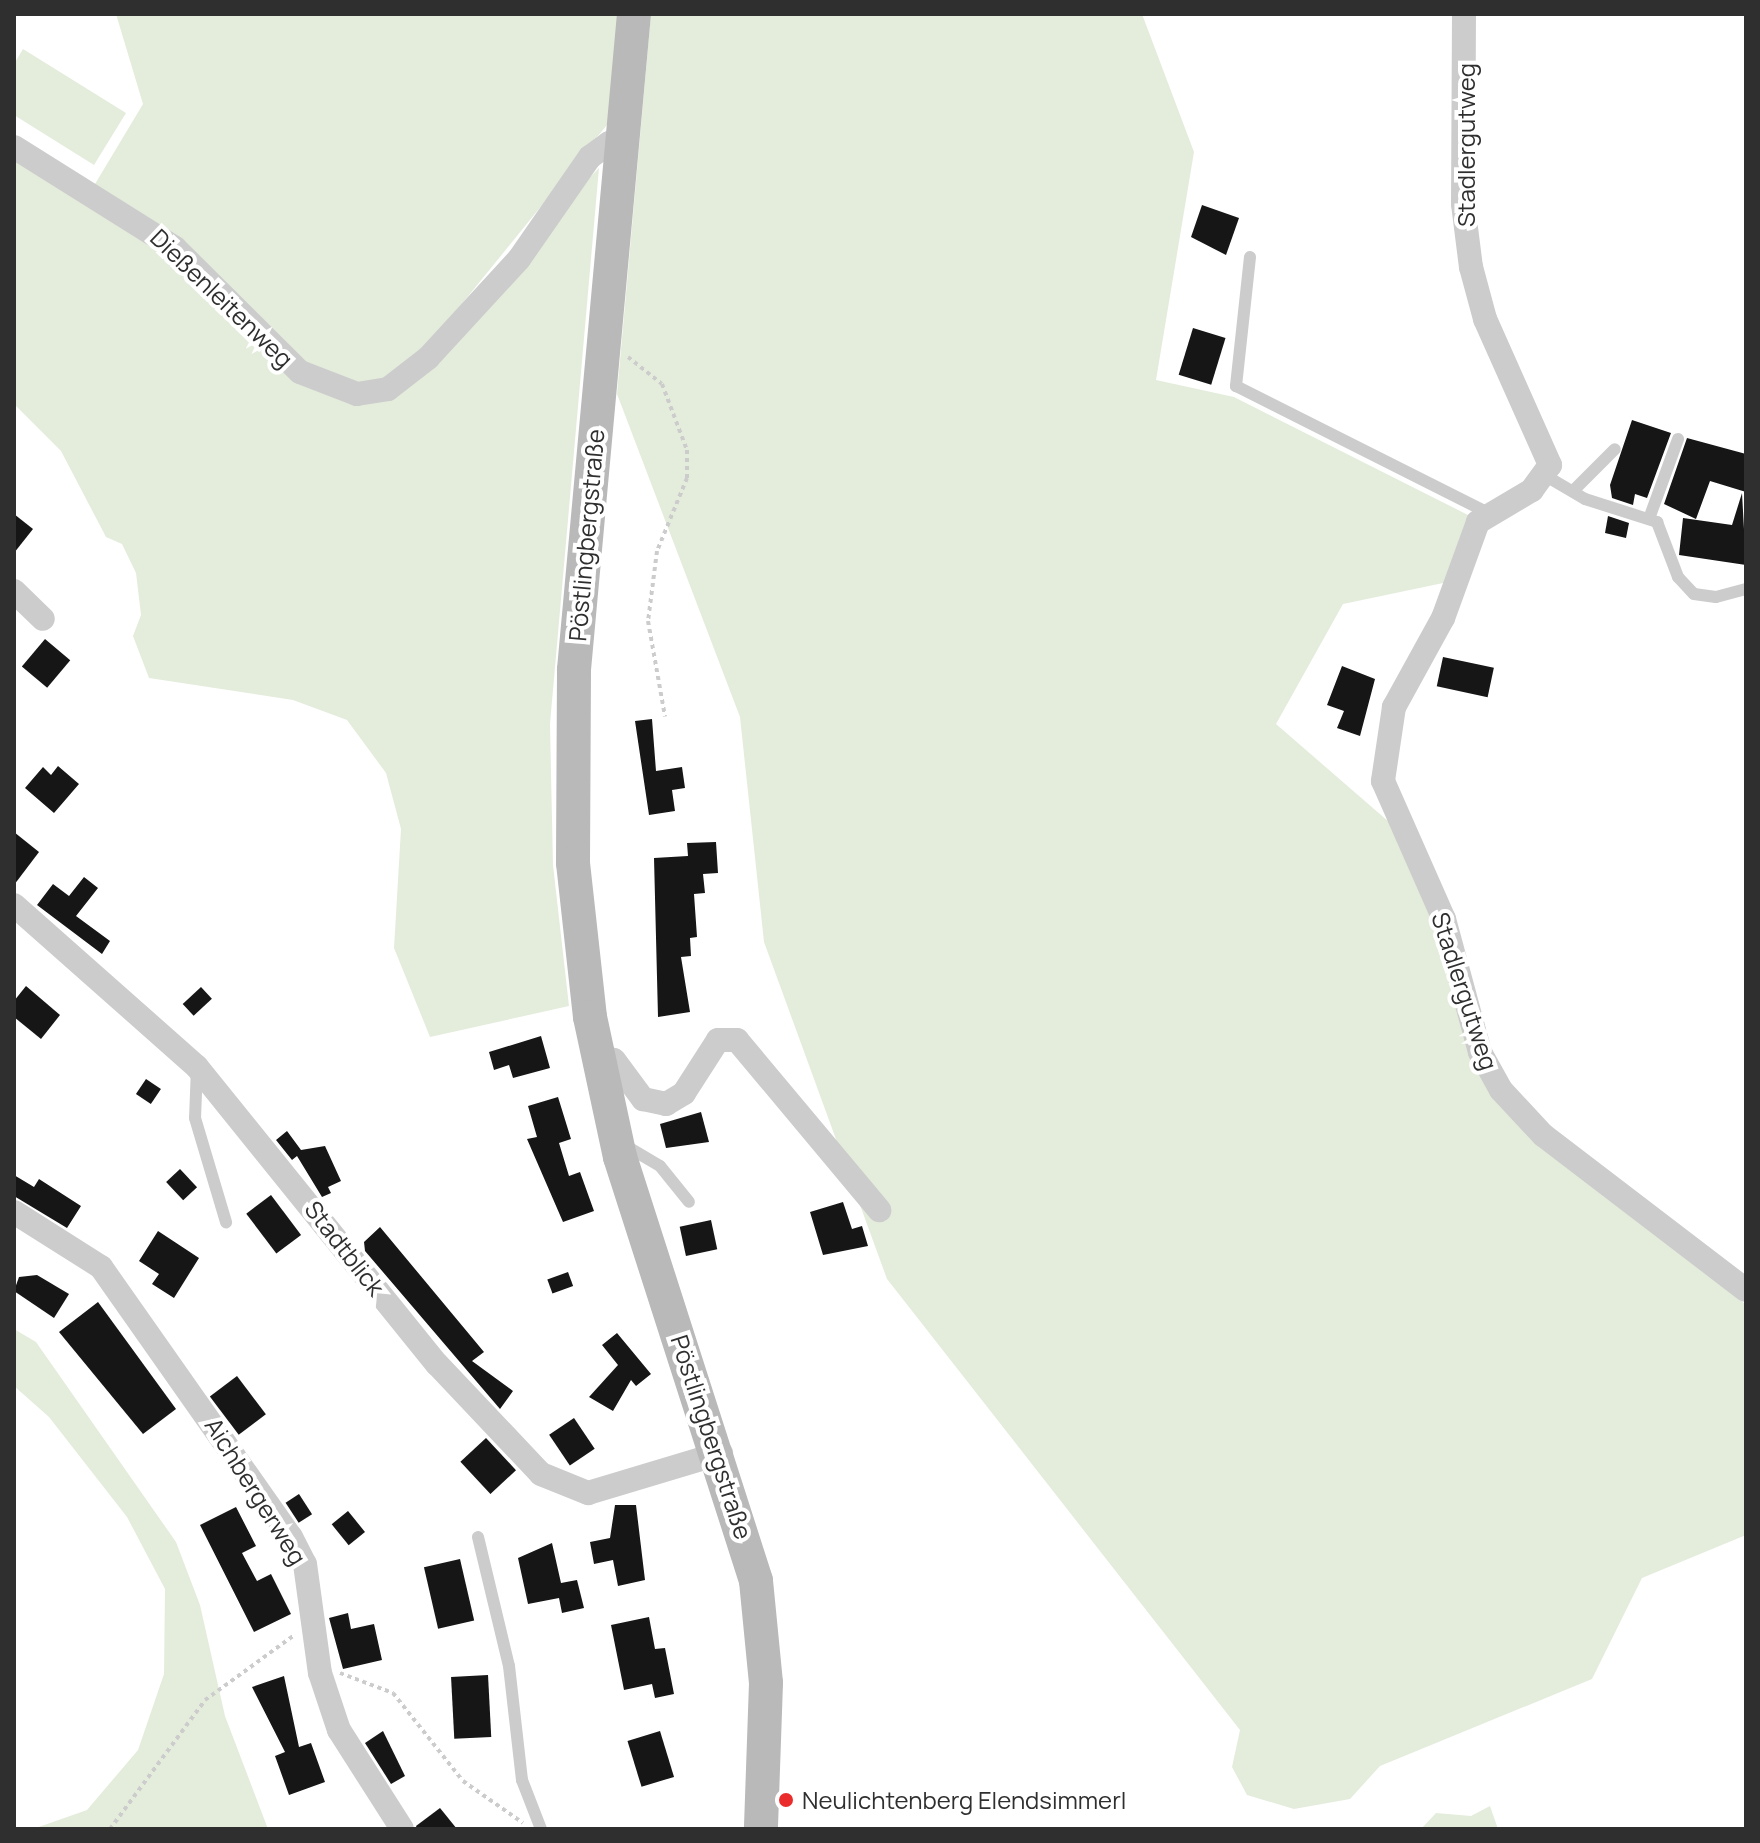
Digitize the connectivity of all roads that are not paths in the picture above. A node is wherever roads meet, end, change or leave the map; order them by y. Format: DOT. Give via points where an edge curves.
graph roads {
  1 [pos="634,14"];
  2 [pos="1464,14"];
  3 [pos="622,143"];
  4 [pos="14,147"];
  5 [pos="1250,257"];
  6 [pos="1678,439"];
  7 [pos="1615,449"];
  8 [pos="1546,476"];
  9 [pos="1573,491"];
  10 [pos="1486,512"];
  11 [pos="1650,516"];
  12 [pos="1746,589"];
  13 [pos="14,591"];
  14 [pos="43,619"];
  15 [pos="14,905"];
  16 [pos="597,1056"];
  17 [pos="197,1067"];
  18 [pos="617,1142"];
  19 [pos="689,1202"];
  20 [pos="879,1210"];
  21 [pos="14,1212"];
  22 [pos="226,1222"];
  23 [pos="1746,1290"];
  24 [pos="715,1455"];
  25 [pos="478,1537"];
  26 [pos="539,1826"];
  27 [pos="402,1829"];
  28 [pos="761,1829"];
  1 -- 3 [label="main road, Pöstlingbergstraße"];
  2 -- 8 [label="street, Stadlergutweg" via="1463,204 1471,267 1498,350 1544,438"];
  3 -- 4 [label="street, Dießenleitenweg" via="609,143 590,157 519,259 428,358 388,389 357,394 300,372 175,248"];
  3 -- 16 [label="main road, Pöstlingbergstraße" via="571,727 574,878"];
  5 -- 10 [label="lane" via="1236,386"];
  6 -- 11 [label="lane"];
  7 -- 9 [label="lane"];
  8 -- 9 [label="lane"];
  8 -- 10 [label="street"];
  9 -- 11 [label="lane"];
  10 -- 23 [label="street, Stadlergutweg" via="1388,724 1381,762 1389,803 1444,919 1480,1052 1501,1090 1543,1135"];
  11 -- 12 [label="lane" via="1665,529 1685,587 1716,597"];
  13 -- 14 [label="street"];
  15 -- 17 [label="street, Stadtblick"];
  16 -- 18 [label="main road, Pöstlingbergstraße"];
  16 -- 20 [label="street" via="614,1060 643,1099 666,1104 684,1093 718,1040 737,1040"];
  17 -- 22 [label="lane" via="195,1118"];
  17 -- 24 [label="street, Stadtblick" via="437,1364 541,1474 588,1493"];
  18 -- 19 [label="lane" via="639,1148"];
  18 -- 24 [label="main road, Pöstlingbergstraße"];
  21 -- 27 [label="street, Aichbergerweg" via="95,1262 128,1301 291,1537 315,1605 320,1673 348,1750"];
  24 -- 28 [label="main road, Pöstlingbergstraße" via="764,1635"];
  25 -- 26 [label="lane" via="509,1666 522,1780"];
}
